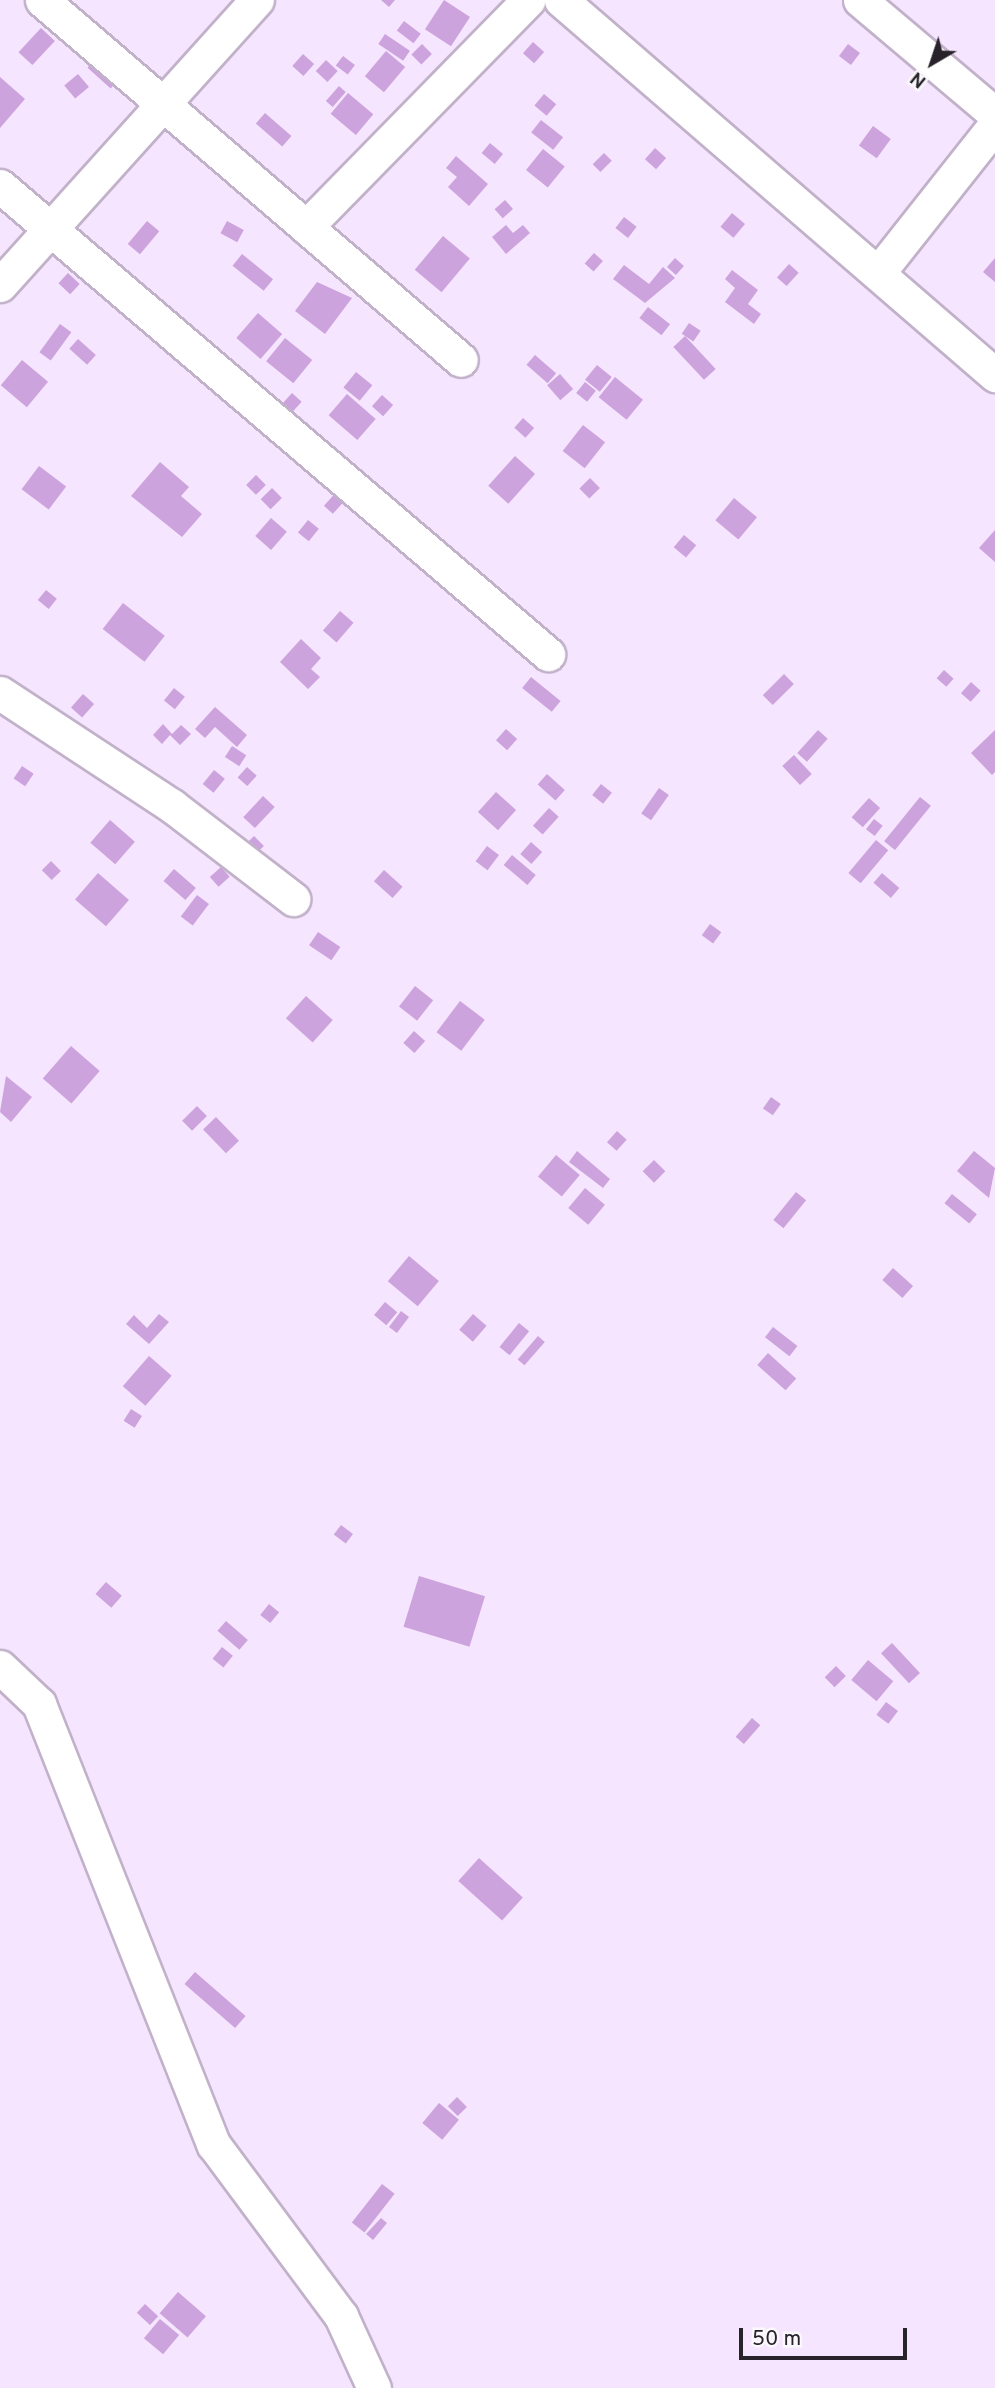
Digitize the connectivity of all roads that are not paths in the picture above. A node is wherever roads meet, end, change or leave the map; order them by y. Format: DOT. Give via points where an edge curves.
graph roads {
  1 [pos="42,0"];
  2 [pos="528,0"];
  3 [pos="561,0"];
  4 [pos="860,0"];
  5 [pos="253,1"];
  6 [pos="164,105"];
  7 [pos="995,114"];
  8 [pos="995,125"];
  9 [pos="0,186"];
  10 [pos="306,227"];
  11 [pos="52,231"];
  12 [pos="877,273"];
  13 [pos="0,285"];
  14 [pos="461,360"];
  15 [pos="995,375"];
  16 [pos="548,654"];
  17 [pos="0,693"];
  18 [pos="293,899"];
  19 [pos="0,1667"];
  20 [pos="374,2388"];
  1 -- 6 [label="street"];
  2 -- 10 [label="street"];
  3 -- 12 [label="street"];
  4 -- 7 [label="street"];
  5 -- 6 [label="street"];
  6 -- 10 [label="street"];
  6 -- 11 [label="street"];
  8 -- 12 [label="street"];
  9 -- 11 [label="street"];
  10 -- 14 [label="street"];
  11 -- 13 [label="street"];
  11 -- 16 [label="street"];
  12 -- 15 [label="street"];
  17 -- 18 [label="street" via="172,806"];
  19 -- 20 [label="street" via="39,1704 214,2145 341,2316"];
}
